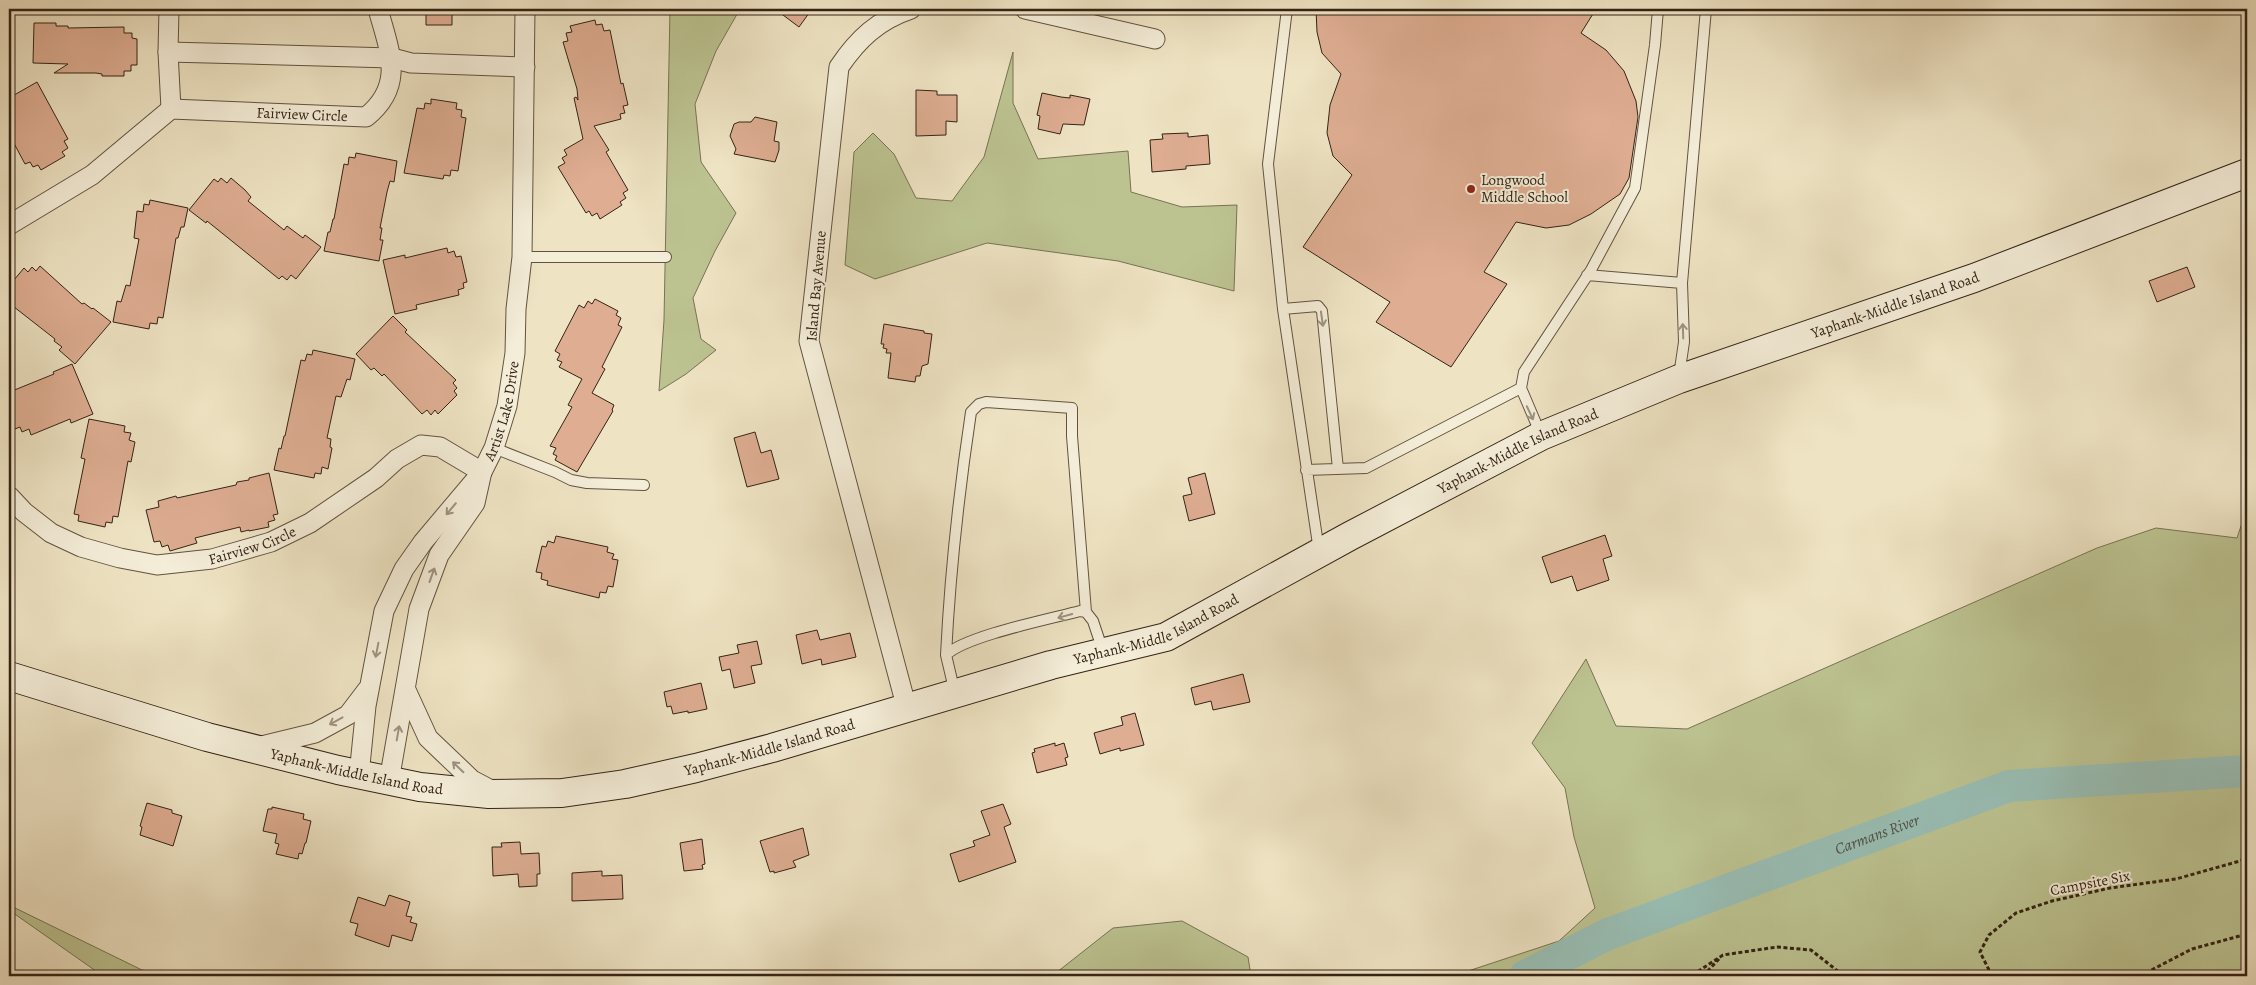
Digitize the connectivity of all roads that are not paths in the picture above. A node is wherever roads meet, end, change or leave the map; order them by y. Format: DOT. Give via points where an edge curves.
graph roads {
  1 [pos="169,9"];
  2 [pos="378,9"];
  3 [pos="525,9"];
  4 [pos="911,9"];
  5 [pos="1025,9"];
  6 [pos="1287,9"];
  7 [pos="1658,9"];
  8 [pos="1706,9"];
  9 [pos="1155,39"];
  10 [pos="168,52"];
  11 [pos="392,58"];
  12 [pos="525,67"];
  13 [pos="172,109"];
  14 [pos="2247,173"];
  15 [pos="9,225"];
  16 [pos="522,257"];
  17 [pos="666,257"];
  18 [pos="1587,275"];
  19 [pos="1682,282"];
  20 [pos="1283,309"];
  21 [pos="1679,380"];
  22 [pos="1521,388"];
  23 [pos="1541,436"];
  24 [pos="494,448"];
  25 [pos="1338,469"];
  26 [pos="1306,470"];
  27 [pos="482,472"];
  28 [pos="644,485"];
  29 [pos="9,496"];
  30 [pos="1319,553"];
  31 [pos="1086,612"];
  32 [pos="1103,652"];
  33 [pos="946,655"];
  34 [pos="9,676"];
  35 [pos="370,687"];
  36 [pos="405,689"];
  37 [pos="955,694"];
  38 [pos="907,709"];
  39 [pos="250,749"];
  40 [pos="359,775"];
  41 [pos="389,781"];
  42 [pos="498,794"];
  1 -- 10 [label="street"];
  2 -- 11 [label="street, Fairview Circle"];
  3 -- 12 [label="street, Artist Lake Drive"];
  4 -- 38 [label="street, Island Bay Avenue" via="876,24 838,68 809,341"];
  5 -- 9 [label="street"];
  6 -- 20 [label="lane" via="1268,164"];
  7 -- 18 [label="lane" via="1635,188"];
  8 -- 19 [label="lane"];
  10 -- 11 [label="street"];
  10 -- 13 [label="street"];
  11 -- 12 [label="street" via="411,64"];
  11 -- 13 [label="street, Fairview Circle" via="391,81 386,95 366,117"];
  12 -- 16 [label="street, Artist Lake Drive"];
  13 -- 15 [label="street" via="92,175"];
  14 -- 21 [label="main road, Yaphank-Middle Island Road" via="1974,278"];
  16 -- 17 [label="lane"];
  16 -- 24 [label="street, Artist Lake Drive" via="510,388"];
  18 -- 19 [label="lane"];
  18 -- 22 [label="lane" via="1524,372"];
  21 -- 19 [label="lane, one-way" via="1684,342"];
  20 -- 25 [label="lane, one-way" via="1318,306 1322,312"];
  20 -- 26 [label="lane"];
  21 -- 23 [label="main road, Yaphank-Middle Island Road"];
  22 -- 23 [label="lane, one-way"];
  22 -- 25 [label="lane" via="1366,468"];
  23 -- 30 [label="main road, Yaphank-Middle Island Road"];
  24 -- 27 [label="street, Artist Lake Drive"];
  24 -- 28 [label="lane" via="571,480"];
  25 -- 26 [label="lane"];
  26 -- 30 [label="lane"];
  27 -- 29 [label="street, Fairview Circle" via="440,447 421,446 397,459 376,478 310,523 271,542 212,560 158,565 91,550 51,534"];
  27 -- 35 [label="street, Artist Lake Drive, one-way" via="404,569 384,612"];
  36 -- 27 [label="street, one-way" via="419,609 439,555 475,503"];
  30 -- 32 [label="main road, Yaphank-Middle Island Road" via="1166,637"];
  31 -- 32 [label="lane" via="1093,621"];
  31 -- 33 [label="lane, one-way" via="973,640 953,648"];
  31 -- 33 [label="lane" via="1072,408 979,404 970,412 962,468"];
  32 -- 37 [label="main road, Yaphank-Middle Island Road"];
  33 -- 37 [label="lane"];
  34 -- 39 [label="main road, Yaphank-Middle Island Road"];
  35 -- 39 [label="street, one-way" via="348,715 315,733"];
  35 -- 40 [label="street, Artist Lake Drive"];
  41 -- 36 [label="street, one-way"];
  42 -- 36 [label="street, one-way" via="472,780 428,738"];
  37 -- 38 [label="main road, Yaphank-Middle Island Road"];
  38 -- 42 [label="main road, Yaphank-Middle Island Road" via="772,748 625,784 562,793"];
  39 -- 40 [label="main road, Yaphank-Middle Island Road"];
  40 -- 41 [label="main road, Yaphank-Middle Island Road"];
  41 -- 42 [label="main road, Yaphank-Middle Island Road"];
}
